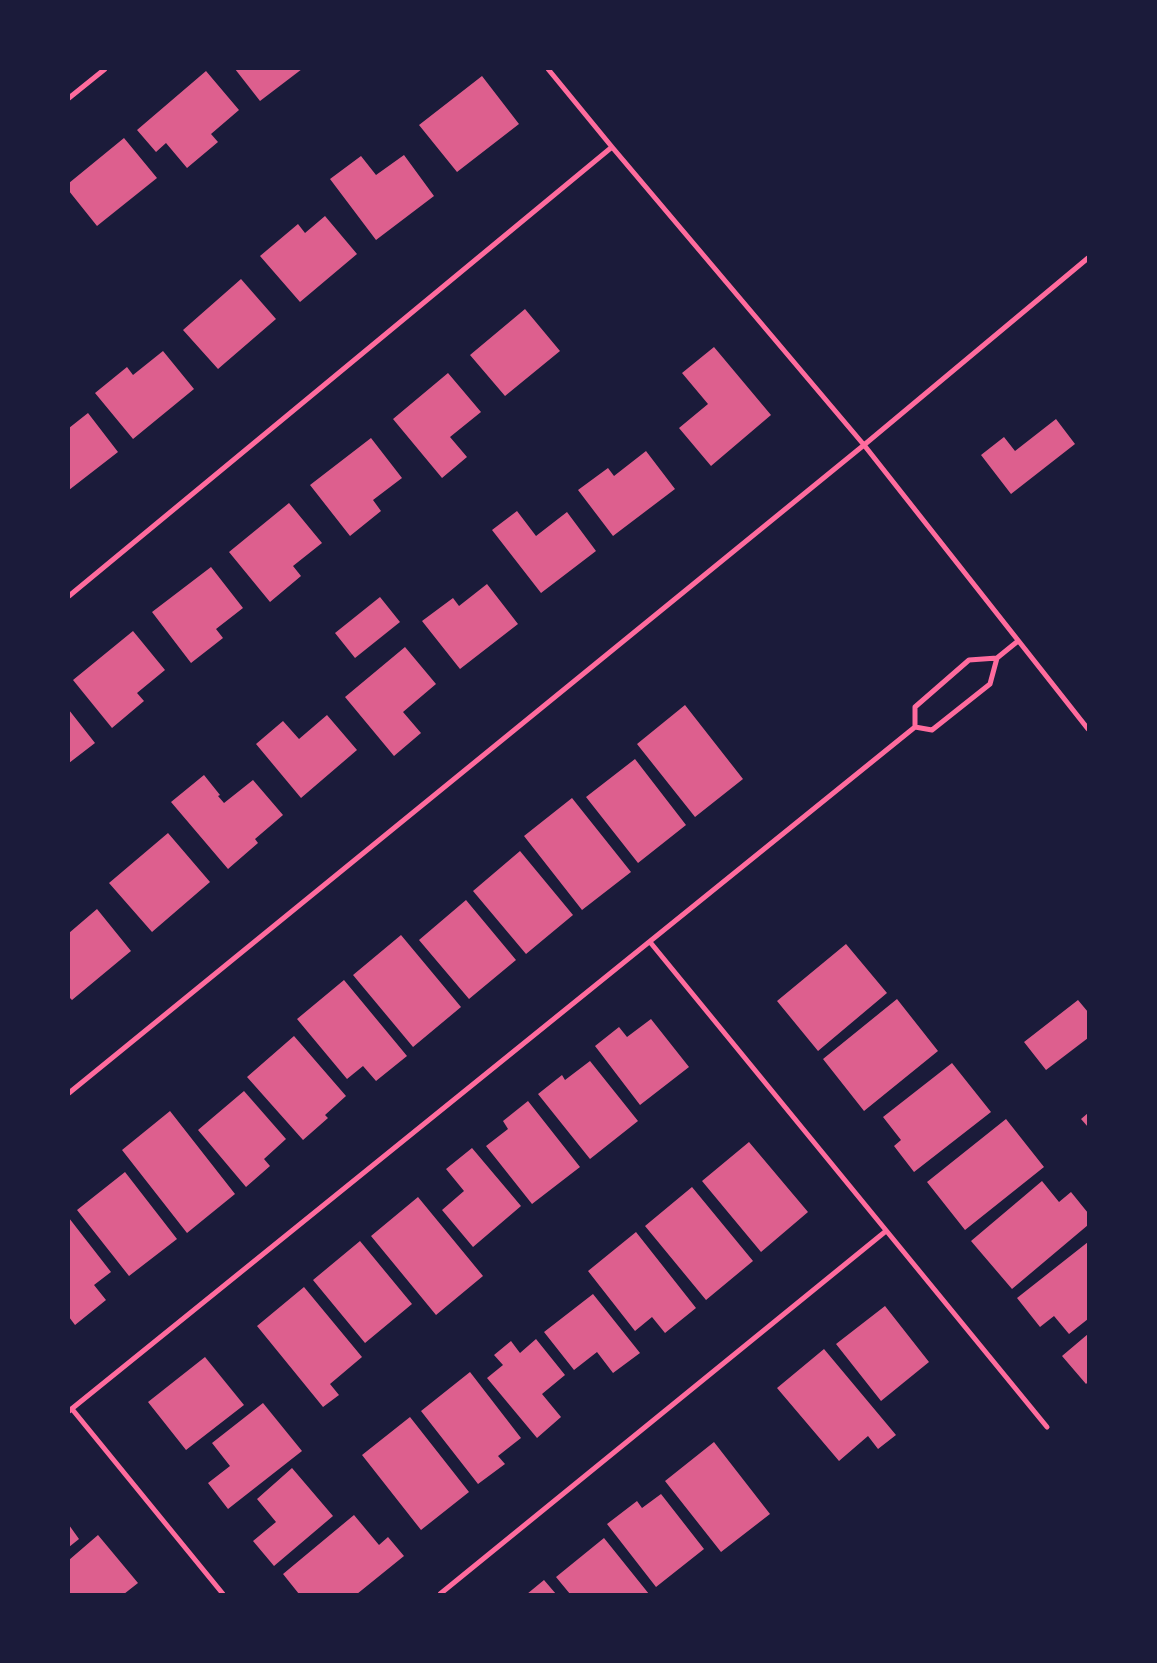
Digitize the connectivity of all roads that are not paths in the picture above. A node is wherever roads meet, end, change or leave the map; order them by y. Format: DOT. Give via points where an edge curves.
graph roads {
  1 [pos="105,69"];
  2 [pos="548,69"];
  3 [pos="69,98"];
  4 [pos="612,147"];
  5 [pos="1088,258"];
  6 [pos="864,445"];
  7 [pos="69,596"];
  8 [pos="1018,641"];
  9 [pos="997,658"];
  10 [pos="915,728"];
  11 [pos="1088,729"];
  12 [pos="650,942"];
  13 [pos="69,1093"];
  14 [pos="886,1231"];
  15 [pos="70,1410"];
  16 [pos="1047,1427"];
  17 [pos="223,1594"];
  18 [pos="440,1594"];
  1 -- 3 [label="street"];
  2 -- 4 [label="street"];
  4 -- 6 [label="street"];
  4 -- 7 [label="street"];
  5 -- 6 [label="street"];
  6 -- 8 [label="street"];
  6 -- 13 [label="street"];
  8 -- 9 [label="street"];
  8 -- 11 [label="street"];
  9 -- 10 [label="street" via="990,684 932,730"];
  9 -- 10 [label="street" via="969,660 915,707"];
  10 -- 12 [label="street"];
  12 -- 14 [label="street"];
  12 -- 15 [label="street"];
  14 -- 16 [label="street"];
  14 -- 18 [label="street"];
  15 -- 17 [label="street"];
}
